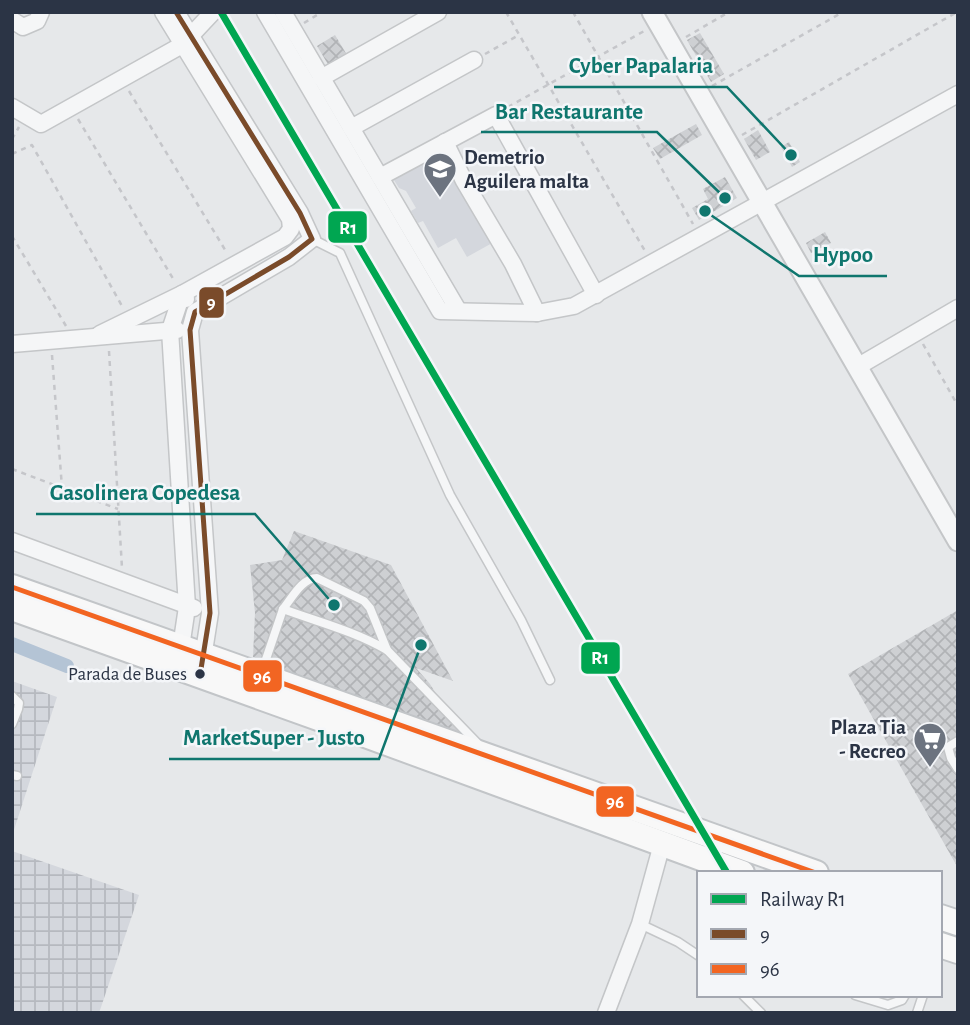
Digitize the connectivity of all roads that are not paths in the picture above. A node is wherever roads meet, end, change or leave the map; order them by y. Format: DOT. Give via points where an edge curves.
graph roads {
  1 [pos="41,12"];
  2 [pos="163,12"];
  3 [pos="176,12"];
  4 [pos="213,12"];
  5 [pos="265,12"];
  6 [pos="282,12"];
  7 [pos="438,12"];
  8 [pos="655,18"];
  9 [pos="12,20"];
  10 [pos="186,41"];
  11 [pos="474,60"];
  12 [pos="321,78"];
  13 [pos="958,94"];
  14 [pos="12,107"];
  15 [pos="351,128"];
  16 [pos="445,142"];
  17 [pos="380,177"];
  18 [pos="761,201"];
  19 [pos="313,239"];
  20 [pos="182,295"];
  21 [pos="596,295"];
  22 [pos="958,308"];
  23 [pos="458,310"];
  24 [pos="195,312"];
  25 [pos="537,313"];
  26 [pos="170,330"];
  27 [pos="190,330"];
  28 [pos="101,337"];
  29 [pos="12,344"];
  30 [pos="857,367"];
  31 [pos="12,541"];
  32 [pos="958,541"];
  33 [pos="12,587"];
  34 [pos="187,607"];
  35 [pos="12,608"];
  36 [pos="283,609"];
  37 [pos="210,613"];
  38 [pos="387,650"];
  39 [pos="191,661"];
  40 [pos="260,675"];
  41 [pos="550,680"];
  42 [pos="12,696"];
  43 [pos="12,724"];
  44 [pos="958,741"];
  45 [pos="489,757"];
  46 [pos="958,769"];
  47 [pos="662,844"];
  48 [pos="736,871"];
  49 [pos="810,871"];
  50 [pos="640,924"];
  51 [pos="697,955"];
  52 [pos="745,997"];
  53 [pos="860,997"];
  54 [pos="904,997"];
  55 [pos="606,1013"];
  56 [pos="761,1013"];
  1 -- 9 [label="street" via="37,21 23,27"];
  2 -- 10 [label="street"];
  3 -- 10 [label="street"];
  4 -- 10 [label="street"];
  5 -- 23 [label="street" via="440,310"];
  6 -- 12 [label="street"];
  7 -- 12 [label="street"];
  8 -- 18 [label="street"];
  10 -- 14 [label="street" via="41,124"];
  10 -- 19 [label="street"];
  10 -- 20 [label="street" via="290,219 291,229 285,237"];
  11 -- 15 [label="street"];
  12 -- 15 [label="street"];
  13 -- 18 [label="street"];
  15 -- 17 [label="street"];
  16 -- 17 [label="street"];
  16 -- 21 [label="street" via="496,115"];
  16 -- 25 [label="street"];
  17 -- 23 [label="street"];
  18 -- 21 [label="street"];
  18 -- 30 [label="street"];
  19 -- 24 [label="street"];
  19 -- 41 [label="lane" via="340,253 450,495"];
  20 -- 24 [label="street"];
  20 -- 26 [label="street"];
  20 -- 28 [label="street"];
  21 -- 25 [label="street" via="574,306"];
  22 -- 30 [label="street"];
  23 -- 25 [label="street"];
  24 -- 27 [label="street"];
  26 -- 27 [label="street"];
  26 -- 28 [label="street"];
  26 -- 34 [label="street"];
  27 -- 37 [label="street"];
  28 -- 29 [label="street"];
  30 -- 32 [label="street"];
  31 -- 34 [label="street"];
  33 -- 39 [label="main road"];
  34 -- 37 [label="street"];
  34 -- 39 [label="street"];
  35 -- 39 [label="main road"];
  36 -- 38 [label="lane" via="369,639"];
  36 -- 38 [label="lane" via="305,582 317,578 364,601"];
  36 -- 40 [label="lane"];
  37 -- 39 [label="street"];
  38 -- 45 [label="lane"];
  39 -- 40 [label="main road"];
  39 -- 47 [label="main road"];
  40 -- 45 [label="main road"];
  42 -- 43 [label="lane" via="19,703"];
  44 -- 46 [label="lane" via="948,747"];
  45 -- 49 [label="main road"];
  47 -- 48 [label="main road"];
  47 -- 50 [label="street"];
  50 -- 51 [label="lane"];
  50 -- 55 [label="street"];
  52 -- 56 [label="lane"];
  53 -- 54 [label="lane" via="888,1005"];
}
